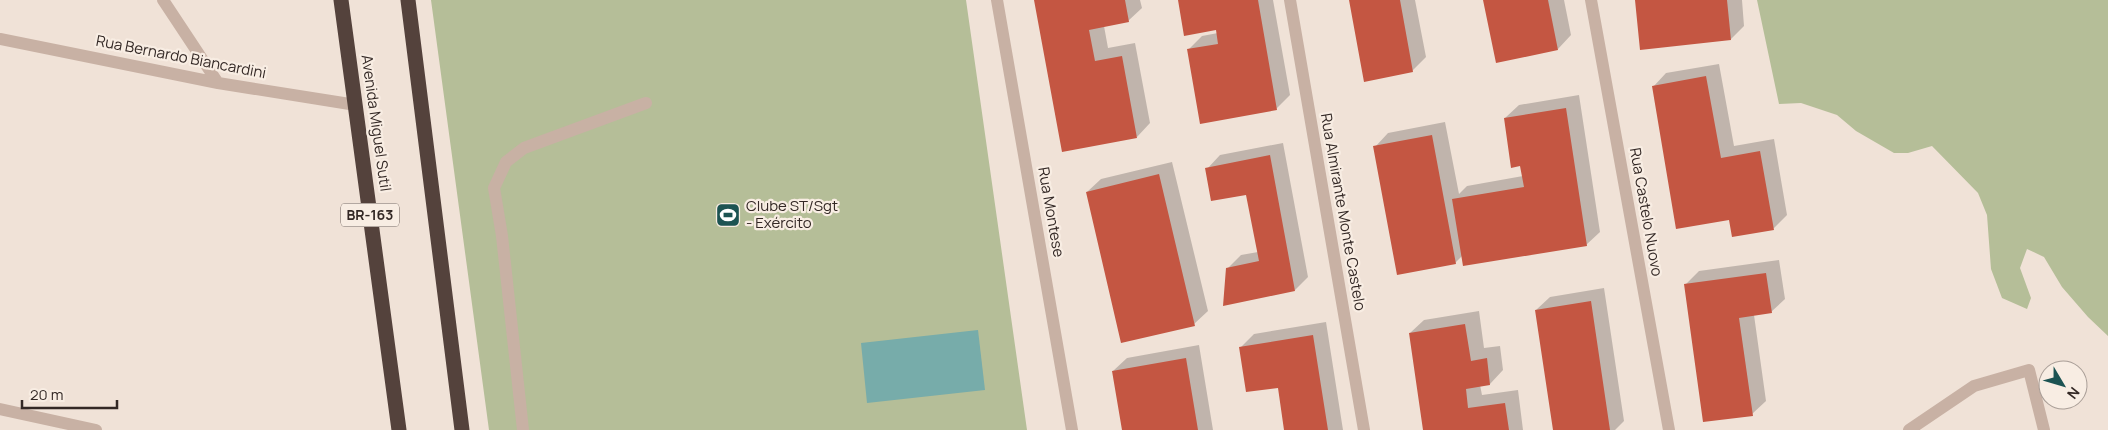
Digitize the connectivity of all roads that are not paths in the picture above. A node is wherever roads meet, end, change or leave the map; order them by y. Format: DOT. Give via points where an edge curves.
graph roads {
  1 [pos="163,0"];
  2 [pos="341,0"];
  3 [pos="408,0"];
  4 [pos="997,0"];
  5 [pos="1290,0"];
  6 [pos="1591,0"];
  7 [pos="0,38"];
  8 [pos="218,83"];
  9 [pos="646,103"];
  10 [pos="356,105"];
  11 [pos="0,409"];
  12 [pos="96,430"];
  13 [pos="400,430"];
  14 [pos="462,430"];
  15 [pos="523,430"];
  16 [pos="1072,430"];
  17 [pos="1364,430"];
  18 [pos="1669,430"];
  19 [pos="1909,430"];
  20 [pos="2044,430"];
  1 -- 8 [label="street"];
  2 -- 10 [label="highway, Avenida Miguel Sutil / BR-163"];
  3 -- 14 [label="highway"];
  4 -- 16 [label="street, Rua Montese"];
  5 -- 17 [label="street, Rua Almirante Monte Castelo"];
  6 -- 18 [label="street, Rua Castelo Nuovo"];
  7 -- 8 [label="street, Rua Bernardo Biancardini"];
  8 -- 10 [label="street, Rua Bernardo Biancardini"];
  9 -- 15 [label="street" via="524,148 506,162 494,188"];
  10 -- 13 [label="highway, Avenida Miguel Sutil / BR-163"];
  11 -- 12 [label="street"];
  19 -- 20 [label="street" via="1974,386 2029,370"];
}
